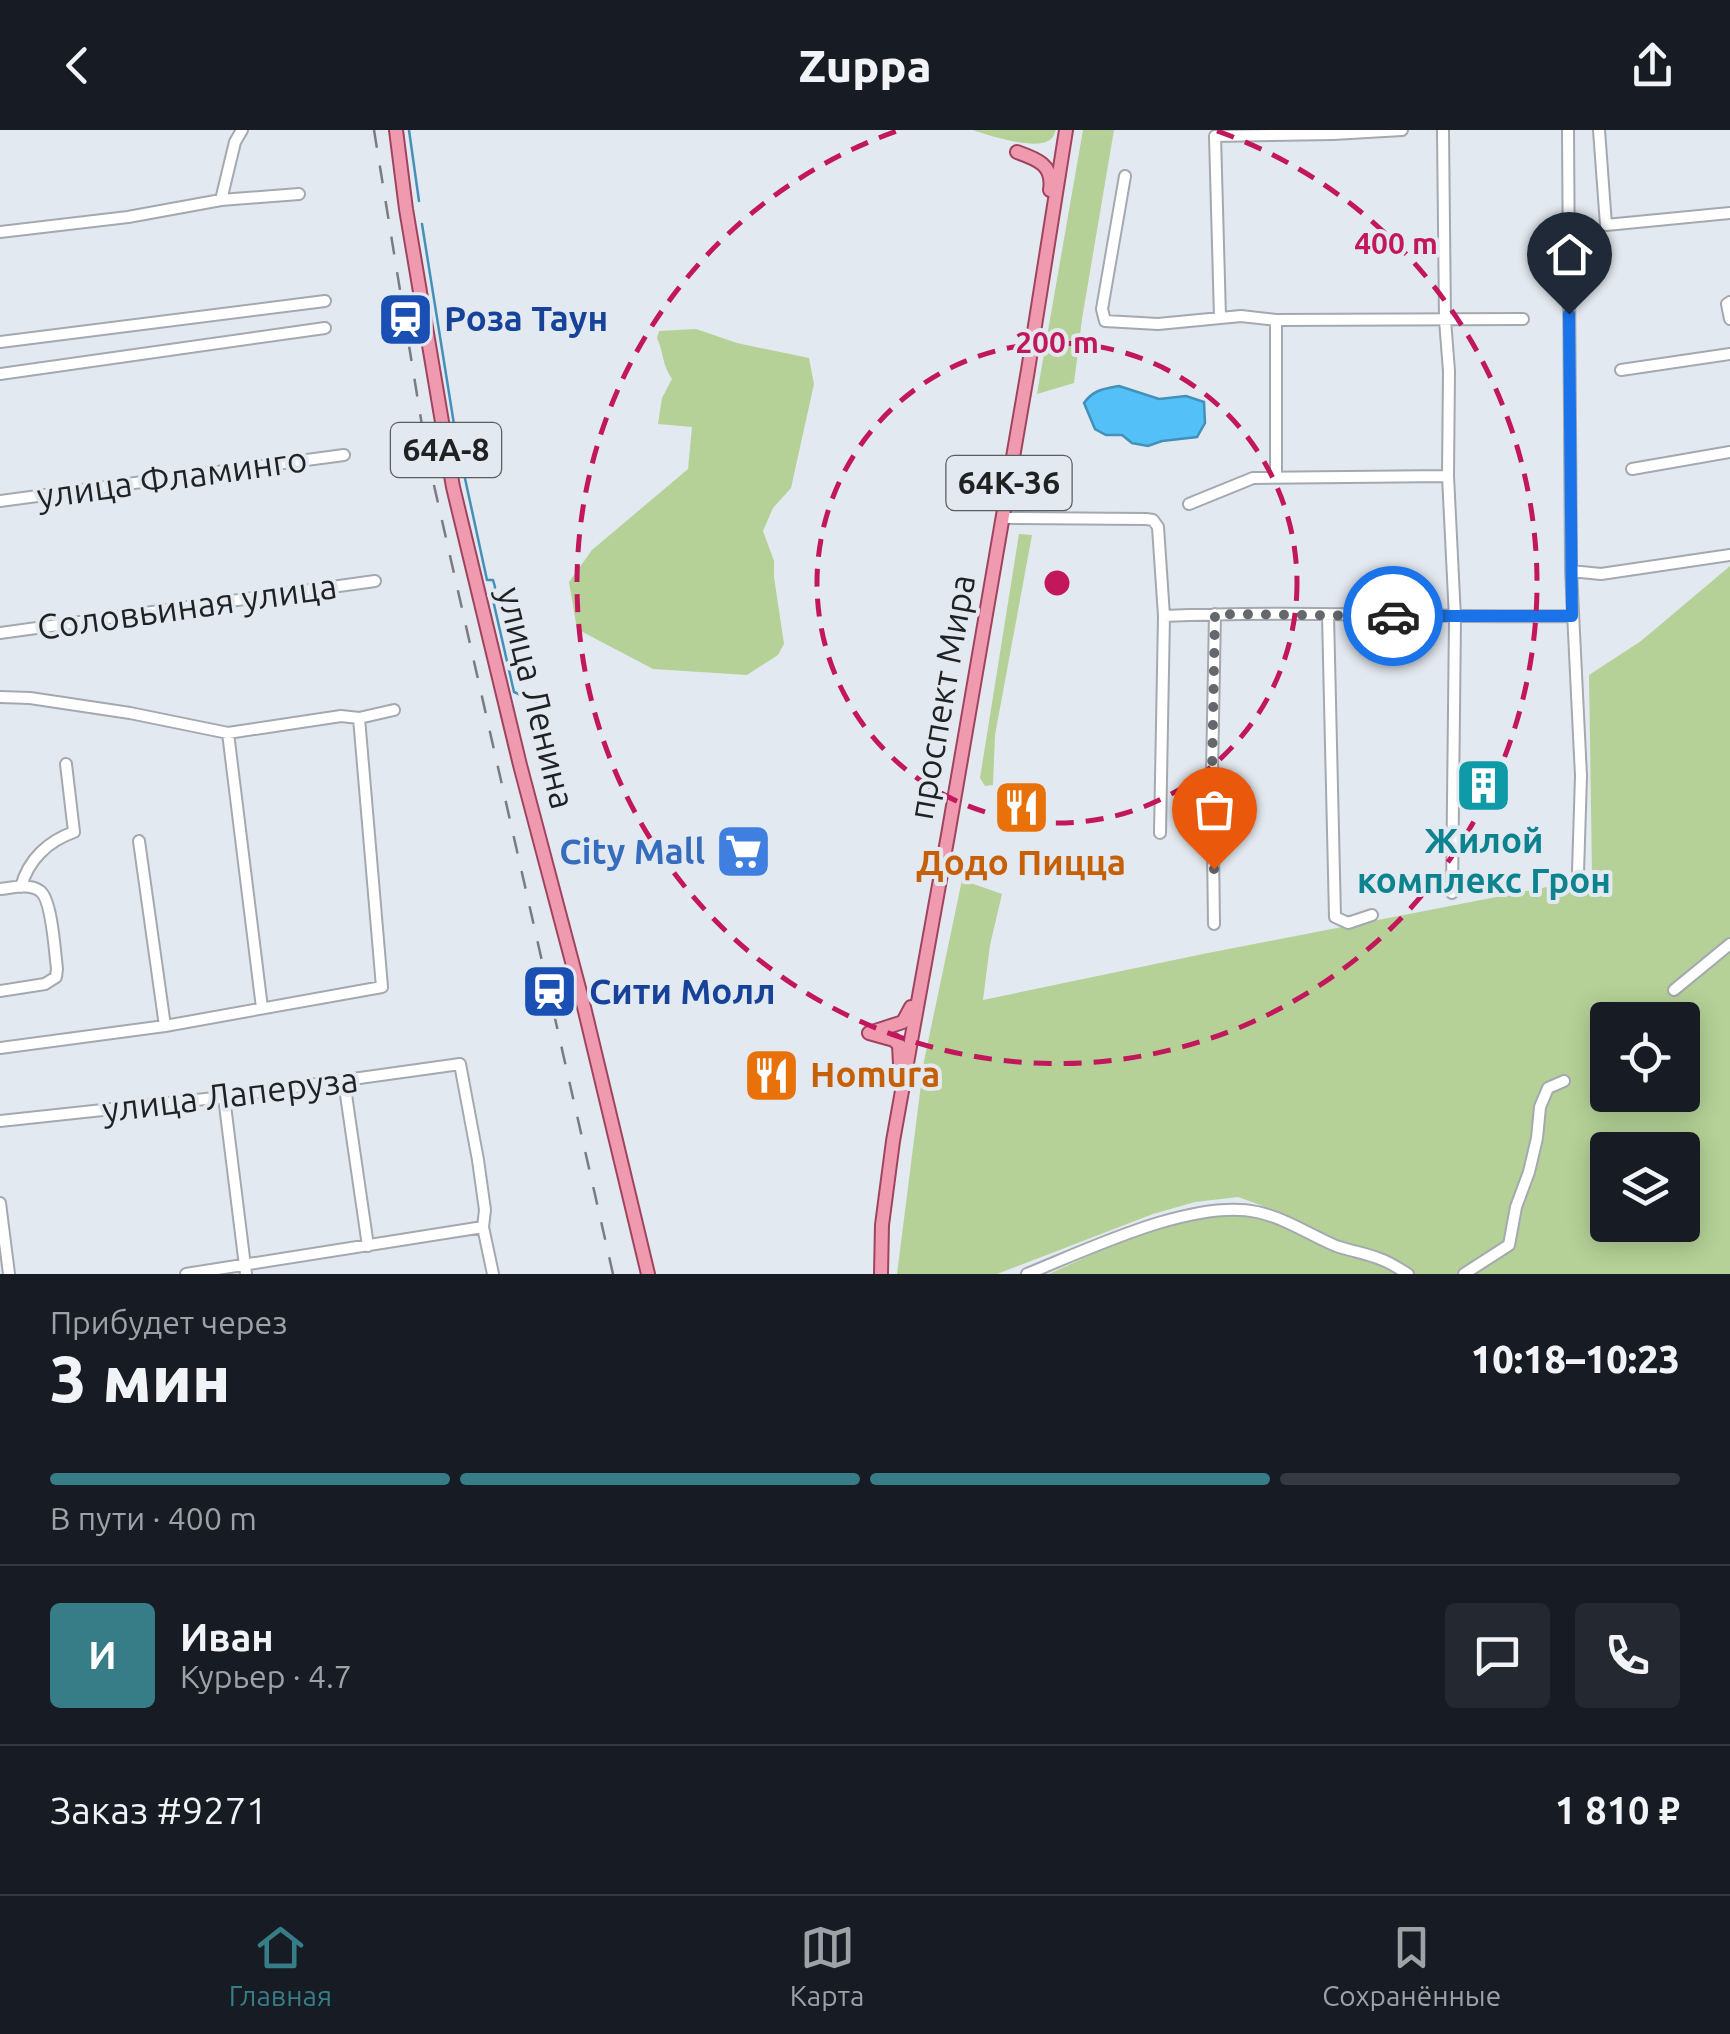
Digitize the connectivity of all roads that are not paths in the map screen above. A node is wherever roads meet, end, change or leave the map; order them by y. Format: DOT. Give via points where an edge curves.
graph roads {
  1 [pos="242,130"];
  2 [pos="396,130"];
  3 [pos="1064,130"];
  4 [pos="1402,130"];
  5 [pos="1443,130"];
  6 [pos="1568,130"];
  7 [pos="1600,130"];
  8 [pos="1017,152"];
  9 [pos="1060,158"];
  10 [pos="1125,176"];
  11 [pos="299,194"];
  12 [pos="221,200"];
  13 [pos="1730,213"];
  14 [pos="0,232"];
  15 [pos="1049,234"];
  16 [pos="325,302"];
  17 [pos="1730,302"];
  18 [pos="1220,317"];
  19 [pos="1522,319"];
  20 [pos="1276,320"];
  21 [pos="1445,320"];
  22 [pos="1730,320"];
  23 [pos="325,328"];
  24 [pos="0,342"];
  25 [pos="1730,354"];
  26 [pos="1621,370"];
  27 [pos="0,374"];
  28 [pos="1730,452"];
  29 [pos="344,455"];
  30 [pos="1632,469"];
  31 [pos="1276,476"];
  32 [pos="1448,476"];
  33 [pos="0,501"];
  34 [pos="1190,504"];
  35 [pos="1003,518"];
  36 [pos="1730,554"];
  37 [pos="1571,571"];
  38 [pos="374,581"];
  39 [pos="1215,614"];
  40 [pos="1328,615"];
  41 [pos="1164,616"];
  42 [pos="1572,616"];
  43 [pos="1455,618"];
  44 [pos="0,632"];
  45 [pos="0,697"];
  46 [pos="394,710"];
  47 [pos="358,718"];
  48 [pos="228,733"];
  49 [pos="66,764"];
  50 [pos="1160,833"];
  51 [pos="139,840"];
  52 [pos="1578,872"];
  53 [pos="21,887"];
  54 [pos="0,889"];
  55 [pos="1452,893"];
  56 [pos="1372,916"];
  57 [pos="1214,924"];
  58 [pos="1730,944"];
  59 [pos="924,966"];
  60 [pos="0,990"];
  61 [pos="1674,990"];
  62 [pos="262,1008"];
  63 [pos="165,1026"];
  64 [pos="912,1032"];
  65 [pos="867,1033"];
  66 [pos="0,1048"];
  67 [pos="344,1081"];
  68 [pos="1564,1081"];
  69 [pos="224,1097"];
  70 [pos="900,1098"];
  71 [pos="0,1121"];
  72 [pos="0,1203"];
  73 [pos="484,1227"];
  74 [pos="368,1246"];
  75 [pos="245,1270"];
  76 [pos="10,1274"];
  77 [pos="186,1274"];
  78 [pos="493,1274"];
  79 [pos="648,1274"];
  80 [pos="880,1274"];
  81 [pos="1027,1274"];
  82 [pos="1408,1274"];
  83 [pos="1464,1274"];
  1 -- 12 [label="street"];
  2 -- 79 [label="main road, улица Ленина / 64А-8" via="452,487"];
  3 -- 8 [label="main road" via="1055,149"];
  3 -- 9 [label="main road, проспект Мира / 64К-36"];
  4 -- 18 [label="street" via="1215,136"];
  5 -- 21 [label="street"];
  6 -- 37 [label="street"];
  7 -- 13 [label="street" via="1606,225"];
  8 -- 9 [label="main road"];
  8 -- 15 [label="main road" via="1042,161 1050,174"];
  9 -- 15 [label="main road, проспект Мира / 64К-36"];
  10 -- 18 [label="street" via="1105,321"];
  11 -- 12 [label="street"];
  12 -- 14 [label="street"];
  15 -- 35 [label="main road, проспект Мира / 64К-36"];
  16 -- 24 [label="street"];
  17 -- 22 [label="street"];
  18 -- 20 [label="street"];
  19 -- 21 [label="street"];
  20 -- 21 [label="street"];
  20 -- 31 [label="street"];
  21 -- 32 [label="street"];
  23 -- 27 [label="street"];
  25 -- 26 [label="street"];
  28 -- 30 [label="street"];
  29 -- 33 [label="street, улица Фламинго"];
  31 -- 32 [label="street"];
  31 -- 34 [label="street" via="1253,478"];
  32 -- 43 [label="street"];
  35 -- 41 [label="street" via="1153,520"];
  35 -- 59 [label="main road, проспект Мира / 64К-36"];
  36 -- 37 [label="street" via="1602,574"];
  37 -- 42 [label="street"];
  38 -- 44 [label="street, Соловьиная улица"];
  39 -- 40 [label="street"];
  39 -- 41 [label="street"];
  39 -- 57 [label="street"];
  40 -- 43 [label="street"];
  40 -- 56 [label="street" via="1335,917 1348,923"];
  41 -- 50 [label="street"];
  42 -- 43 [label="street"];
  42 -- 52 [label="street" via="1581,776"];
  43 -- 55 [label="street"];
  45 -- 48 [label="street"];
  46 -- 47 [label="street"];
  47 -- 48 [label="street"];
  47 -- 62 [label="street" via="382,987"];
  48 -- 62 [label="street"];
  49 -- 53 [label="street" via="74,832 38,854"];
  51 -- 63 [label="street"];
  53 -- 54 [label="street"];
  53 -- 60 [label="street" via="39,890 46,900 56,977"];
  58 -- 61 [label="street"];
  59 -- 64 [label="main road, проспект Мира / 64К-36"];
  59 -- 65 [label="main road" via="903,1022"];
  62 -- 63 [label="street"];
  63 -- 66 [label="street"];
  64 -- 65 [label="main road"];
  64 -- 70 [label="main road, проспект Мира / 64К-36"];
  65 -- 70 [label="main road" via="900,1044"];
  67 -- 69 [label="street, улица Лаперуза"];
  67 -- 73 [label="street, улица Лаперуза" via="460,1064"];
  67 -- 74 [label="street"];
  68 -- 83 [label="street" via="1548,1088 1540,1108 1508,1244"];
  69 -- 71 [label="street, улица Лаперуза"];
  69 -- 75 [label="street"];
  70 -- 80 [label="main road, проспект Мира / 64К-36"];
  72 -- 76 [label="street"];
  73 -- 74 [label="street"];
  73 -- 78 [label="street"];
  74 -- 75 [label="street"];
  75 -- 77 [label="street"];
  81 -- 82 [label="street" via="1156,1224 1234,1210 1275,1218"];
}
